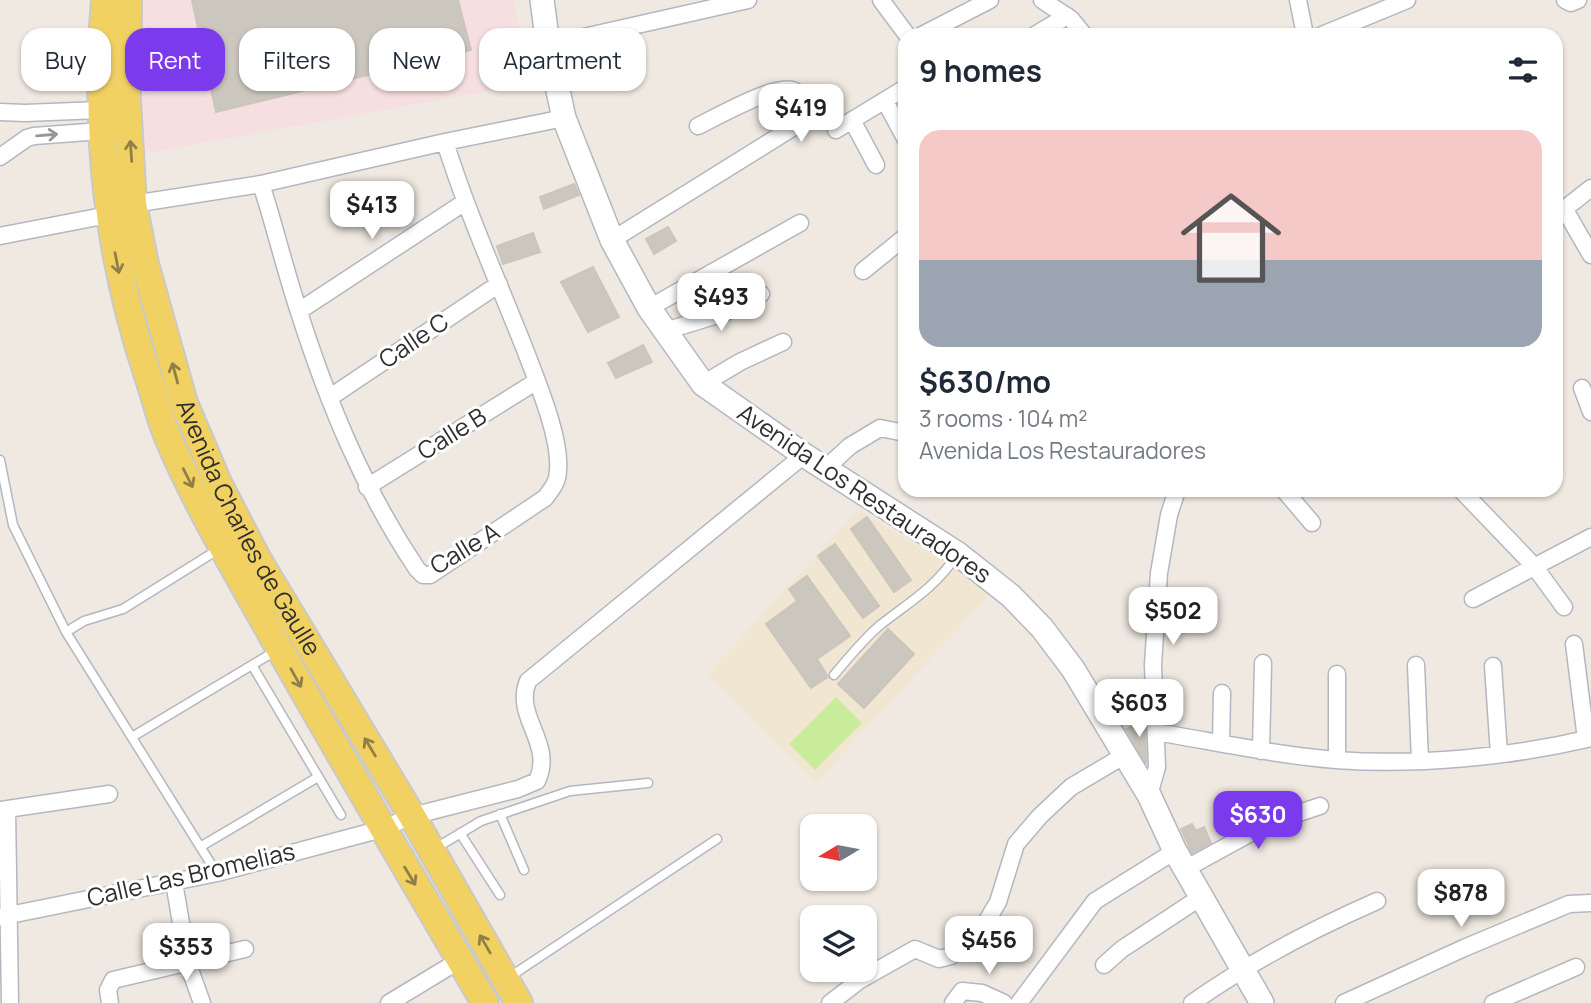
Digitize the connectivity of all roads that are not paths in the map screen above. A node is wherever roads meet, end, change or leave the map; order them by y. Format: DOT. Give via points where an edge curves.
graph roads {
  1 [pos="105,0"];
  2 [pos="128,0"];
  3 [pos="542,0"];
  4 [pos="748,0"];
  5 [pos="881,0"];
  6 [pos="990,0"];
  7 [pos="1042,0"];
  8 [pos="1297,0"];
  9 [pos="1407,0"];
  10 [pos="1067,16"];
  11 [pos="546,28"];
  12 [pos="626,28"];
  13 [pos="903,28"];
  14 [pos="936,28"];
  15 [pos="1047,28"];
  16 [pos="1078,28"];
  17 [pos="1303,28"];
  18 [pos="1341,28"];
  19 [pos="559,91"];
  20 [pos="898,93"];
  21 [pos="885,101"];
  22 [pos="0,111"];
  23 [pos="565,118"];
  24 [pos="100,120"];
  25 [pos="852,120"];
  26 [pos="898,125"];
  27 [pos="698,126"];
  28 [pos="836,130"];
  29 [pos="445,142"];
  30 [pos="0,157"];
  31 [pos="876,165"];
  32 [pos="261,184"];
  33 [pos="1591,188"];
  34 [pos="465,202"];
  35 [pos="133,204"];
  36 [pos="1563,211"];
  37 [pos="108,215"];
  38 [pos="1563,216"];
  39 [pos="800,223"];
  40 [pos="0,236"];
  41 [pos="612,240"];
  42 [pos="898,243"];
  43 [pos="1591,255"];
  44 [pos="863,271"];
  45 [pos="499,284"];
  46 [pos="761,294"];
  47 [pos="649,308"];
  48 [pos="299,311"];
  49 [pos="665,331"];
  50 [pos="783,342"];
  51 [pos="537,381"];
  52 [pos="703,384"];
  53 [pos="1581,388"];
  54 [pos="330,398"];
  55 [pos="1591,412"];
  56 [pos="898,432"];
  57 [pos="804,456"];
  58 [pos="0,460"];
  59 [pos="827,468"];
  60 [pos="367,486"];
  61 [pos="1175,497"];
  62 [pos="1290,497"];
  63 [pos="1468,497"];
  64 [pos="1312,523"];
  65 [pos="1591,537"];
  66 [pos="223,547"];
  67 [pos="958,554"];
  68 [pos="1534,566"];
  69 [pos="1473,599"];
  70 [pos="1564,607"];
  71 [pos="66,632"];
  72 [pos="1574,644"];
  73 [pos="280,649"];
  74 [pos="1263,663"];
  75 [pos="252,665"];
  76 [pos="1416,665"];
  77 [pos="1493,666"];
  78 [pos="1337,674"];
  79 [pos="834,675"];
  80 [pos="1222,692"];
  81 [pos="1156,732"];
  82 [pos="132,737"];
  83 [pos="1589,739"];
  84 [pos="1221,743"];
  85 [pos="1261,751"];
  86 [pos="1499,754"];
  87 [pos="1125,755"];
  88 [pos="1337,760"];
  89 [pos="1420,761"];
  90 [pos="318,777"];
  91 [pos="648,783"];
  92 [pos="108,794"];
  93 [pos="1149,795"];
  94 [pos="1320,806"];
  95 [pos="4,809"];
  96 [pos="500,814"];
  97 [pos="341,815"];
  98 [pos="412,816"];
  99 [pos="382,829"];
  100 [pos="460,833"];
  101 [pos="717,839"];
  102 [pos="201,847"];
  103 [pos="432,851"];
  104 [pos="1180,860"];
  105 [pos="524,870"];
  106 [pos="217,873"];
  107 [pos="174,882"];
  108 [pos="500,895"];
  109 [pos="1201,897"];
  110 [pos="1377,901"];
  111 [pos="1591,903"];
  112 [pos="5,916"];
  113 [pos="245,949"];
  114 [pos="460,960"];
  115 [pos="188,964"];
  116 [pos="1104,965"];
  117 [pos="1576,967"];
  118 [pos="1243,970"];
  119 [pos="506,980"];
  120 [pos="10,1003"];
  121 [pos="110,1003"];
  122 [pos="202,1003"];
  123 [pos="389,1003"];
  124 [pos="485,1003"];
  125 [pos="519,1003"];
  126 [pos="830,1003"];
  127 [pos="954,1003"];
  128 [pos="1004,1003"];
  129 [pos="1019,1003"];
  130 [pos="1192,1003"];
  131 [pos="1262,1003"];
  132 [pos="1344,1003"];
  133 [pos="1493,1003"];
  1 -- 24 [label="main road, Avenida Charles de Gaulle"];
  35 -- 2 [label="main road, Avenida Charles de Gaulle, one-way"];
  3 -- 11 [label="street, Avenida Los Restauradores"];
  4 -- 12 [label="street"];
  5 -- 13 [label="street"];
  6 -- 14 [label="street"];
  7 -- 10 [label="street"];
  8 -- 17 [label="street"];
  9 -- 18 [label="street"];
  10 -- 15 [label="street"];
  10 -- 16 [label="street"];
  19 -- 23 [label="street, Avenida Los Restauradores"];
  20 -- 21 [label="street"];
  21 -- 25 [label="street"];
  21 -- 26 [label="street"];
  22 -- 24 [label="street"];
  23 -- 29 [label="street"];
  23 -- 41 [label="street, Avenida Los Restauradores"];
  30 -- 24 [label="street, one-way" via="27,138"];
  24 -- 37 [label="main road, Avenida Charles de Gaulle"];
  25 -- 28 [label="street"];
  25 -- 31 [label="street"];
  27 -- 41 [label="street" via="784,88 794,91 807,113 805,120"];
  29 -- 32 [label="street"];
  29 -- 34 [label="street, Calle A"];
  32 -- 35 [label="street"];
  32 -- 48 [label="street, Calle A"];
  33 -- 36 [label="street"];
  34 -- 45 [label="street, Calle A"];
  34 -- 48 [label="street"];
  35 -- 37 [label="street"];
  98 -- 35 [label="main road, Avenida Charles de Gaulle, one-way" via="258,560 209,465 184,403"];
  37 -- 40 [label="street"];
  37 -- 66 [label="main road, Avenida Charles de Gaulle, one-way" via="136,340 169,441"];
  38 -- 43 [label="street"];
  39 -- 47 [label="street"];
  41 -- 47 [label="street, Avenida Los Restauradores"];
  42 -- 44 [label="street"];
  45 -- 51 [label="street, Calle A"];
  45 -- 54 [label="street, Calle C"];
  46 -- 49 [label="street" via="724,313"];
  47 -- 49 [label="street, Avenida Los Restauradores"];
  48 -- 54 [label="street, Calle A"];
  49 -- 52 [label="street, Avenida Los Restauradores"];
  50 -- 52 [label="street"];
  51 -- 60 [label="street, Calle B"];
  51 -- 60 [label="street, Calle A" via="558,454 556,484 545,498 430,575 417,569"];
  52 -- 57 [label="street, Avenida Los Restauradores"];
  53 -- 55 [label="street"];
  54 -- 60 [label="street, Calle A"];
  56 -- 59 [label="street" via="880,428 850,446"];
  57 -- 59 [label="street, Avenida Los Restauradores"];
  57 -- 98 [label="street, Calle Las Bromelias" via="528,681 524,704 542,752 543,769 537,781"];
  58 -- 71 [label="lane" via="13,525"];
  59 -- 67 [label="street, Avenida Los Restauradores"];
  61 -- 81 [label="street" via="1159,573 1153,664"];
  62 -- 64 [label="street"];
  63 -- 68 [label="street"];
  65 -- 68 [label="street"];
  66 -- 71 [label="lane" via="123,609"];
  66 -- 73 [label="main road, Avenida Charles de Gaulle"];
  67 -- 79 [label="lane" via="934,585 862,642"];
  67 -- 87 [label="street, Avenida Los Restauradores" via="1011,596 1042,628 1073,669"];
  68 -- 69 [label="street"];
  68 -- 70 [label="street"];
  71 -- 82 [label="lane"];
  72 -- 83 [label="street"];
  73 -- 75 [label="lane"];
  73 -- 99 [label="main road, Avenida Charles de Gaulle, one-way"];
  74 -- 85 [label="street"];
  75 -- 82 [label="lane"];
  75 -- 90 [label="lane"];
  76 -- 89 [label="street"];
  77 -- 86 [label="street"];
  78 -- 88 [label="street"];
  80 -- 84 [label="street"];
  81 -- 84 [label="street"];
  81 -- 93 [label="street" via="1157,767"];
  82 -- 102 [label="lane"];
  83 -- 86 [label="street"];
  84 -- 85 [label="street"];
  85 -- 88 [label="street"];
  86 -- 89 [label="street"];
  87 -- 93 [label="street, Avenida Los Restauradores"];
  87 -- 126 [label="street" via="1071,787 1016,844 998,902 968,944 939,959 915,949"];
  88 -- 89 [label="street"];
  90 -- 97 [label="lane"];
  90 -- 102 [label="lane"];
  91 -- 96 [label="lane" via="570,791"];
  92 -- 95 [label="street"];
  93 -- 104 [label="street, Avenida Los Restauradores"];
  94 -- 104 [label="street"];
  95 -- 112 [label="street"];
  96 -- 100 [label="lane"];
  96 -- 105 [label="lane"];
  98 -- 99 [label="street, Calle Las Bromelias"];
  98 -- 103 [label="main road, Avenida Charles de Gaulle"];
  99 -- 106 [label="street, Calle Las Bromelias"];
  99 -- 114 [label="main road, Avenida Charles de Gaulle, one-way"];
  100 -- 103 [label="lane"];
  100 -- 108 [label="lane"];
  101 -- 119 [label="lane"];
  102 -- 106 [label="lane"];
  119 -- 103 [label="main road, Avenida Charles de Gaulle, one-way"];
  104 -- 109 [label="street, Avenida Los Restauradores"];
  104 -- 129 [label="street" via="1095,901"];
  106 -- 107 [label="street, Calle Las Bromelias"];
  107 -- 112 [label="street, Calle Las Bromelias"];
  107 -- 115 [label="street"];
  109 -- 116 [label="street"];
  109 -- 118 [label="street, Avenida Los Restauradores"];
  110 -- 118 [label="street" via="1326,923"];
  111 -- 132 [label="street" via="1569,904"];
  112 -- 120 [label="street"];
  113 -- 115 [label="street"];
  114 -- 123 [label="street"];
  114 -- 124 [label="main road, Avenida Charles de Gaulle"];
  115 -- 121 [label="street" via="113,981 108,990"];
  115 -- 122 [label="street"];
  117 -- 133 [label="street"];
  118 -- 130 [label="street"];
  118 -- 131 [label="street, Avenida Los Restauradores"];
  119 -- 125 [label="main road, Avenida Charles de Gaulle"];
  127 -- 128 [label="street" via="962,991 982,993"];
}
